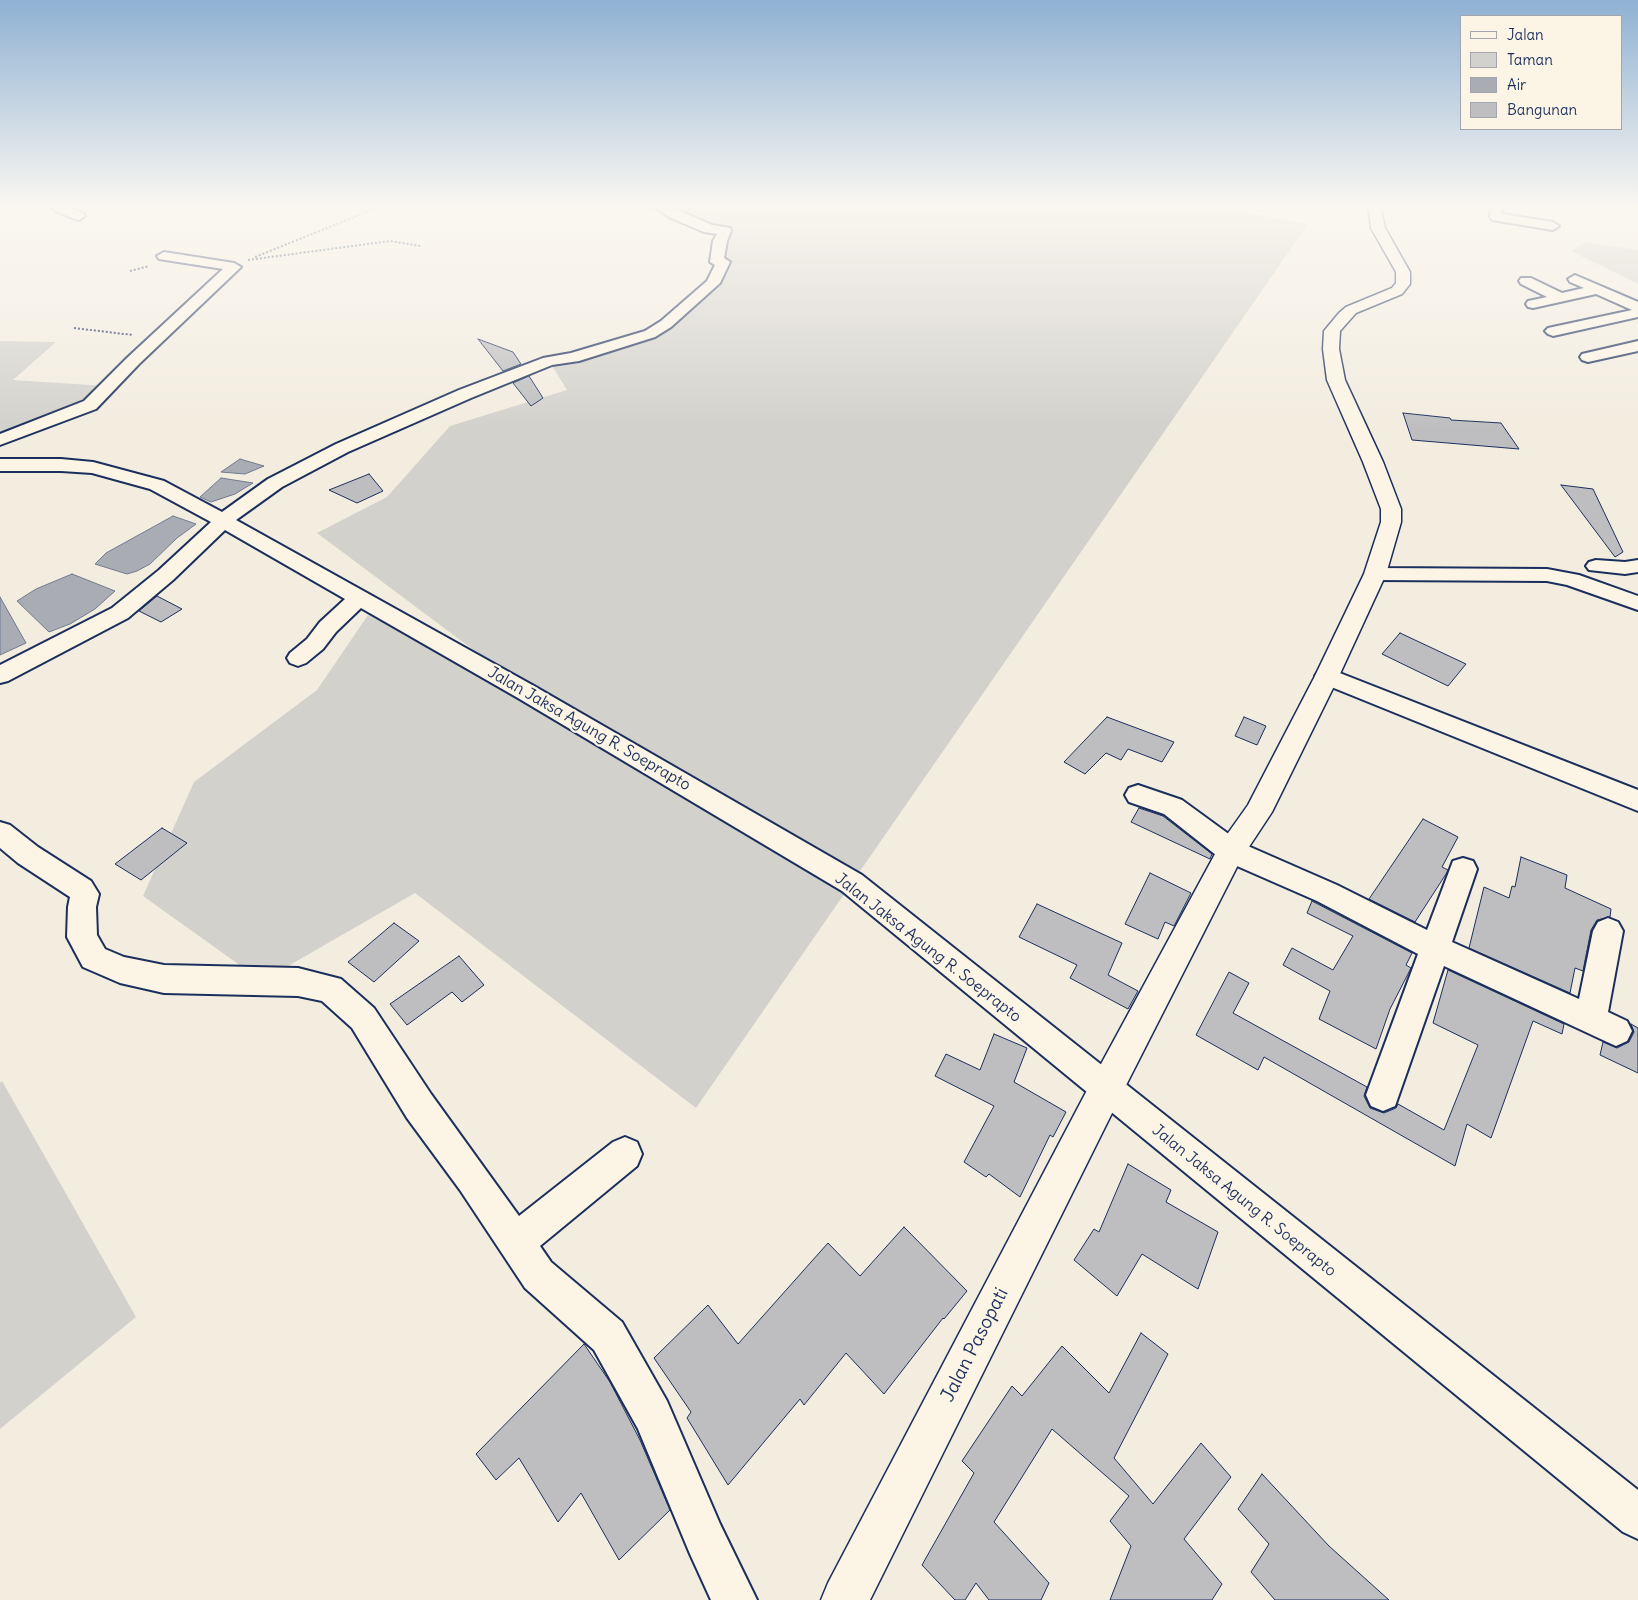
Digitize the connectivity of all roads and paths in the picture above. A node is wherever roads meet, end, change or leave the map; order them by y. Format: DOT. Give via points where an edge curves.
graph roads {
  1 [pos="221,280"];
  2 [pos="715,280"];
  3 [pos="1403,280"];
  4 [pos="1577,280"];
  5 [pos="1526,281"];
  6 [pos="1598,289"];
  7 [pos="1561,298"];
  8 [pos="1533,304"];
  9 [pos="1638,307"];
  10 [pos="1638,313"];
  11 [pos="74,328"];
  12 [pos="1553,331"];
  13 [pos="164,334"];
  14 [pos="1638,346"];
  15 [pos="1588,357"];
  16 [pos="0,440"];
  17 [pos="0,465"];
  18 [pos="224,520"];
  19 [pos="1596,566"];
  20 [pos="1638,566"];
  21 [pos="1375,574"];
  22 [pos="360,597"];
  23 [pos="1638,603"];
  24 [pos="298,658"];
  25 [pos="0,675"];
  26 [pos="1327,676"];
  27 [pos="1138,795"];
  28 [pos="1638,801"];
  29 [pos="0,833"];
  30 [pos="1232,851"];
  31 [pos="1463,868"];
  32 [pos="1608,931"];
  33 [pos="1434,948"];
  34 [pos="1106,1089"];
  35 [pos="1383,1095"];
  36 [pos="625,1154"];
  37 [pos="516,1242"];
  38 [pos="1638,1518"];
  39 [pos="734,1600"];
  40 [pos="844,1600"];
  1 -- 13 [label="street"];
  2 -- 18 [label="street" via="666,324 650,334 573,358 549,361 427,409 275,482"];
  3 -- 21 [label="main road, Jalan Pasopati" via="1397,291 1351,310 1332,331 1336,380 1391,509 1391,522"];
  4 -- 6 [label="street"];
  5 -- 7 [label="street"];
  6 -- 7 [label="street"];
  6 -- 9 [label="street"];
  7 -- 8 [label="street"];
  10 -- 12 [label="street"];
  11 -- 13 [label="path" via="139,335"];
  13 -- 16 [label="street" via="90,405"];
  14 -- 15 [label="street"];
  17 -- 18 [label="street, Jalan Jaksa Agung R. Soeprapto" via="61,465 128,476 157,485"];
  18 -- 22 [label="street, Jalan Jaksa Agung R. Soeprapto"];
  18 -- 25 [label="street" via="120,613"];
  19 -- 20 [label="street"];
  21 -- 23 [label="street" via="1547,575 1572,580"];
  21 -- 26 [label="main road, Jalan Pasopati"];
  22 -- 24 [label="street"];
  22 -- 34 [label="street, Jalan Jaksa Agung R. Soeprapto" via="852,883"];
  26 -- 28 [label="street"];
  26 -- 30 [label="main road, Jalan Pasopati" via="1258,812"];
  27 -- 30 [label="street" via="1173,807"];
  29 -- 37 [label="street" via="81,888 85,894 82,937 94,958 120,970 164,979 298,982 330,989 364,1018 419,1106"];
  30 -- 33 [label="street" via="1327,893"];
  30 -- 34 [label="main road, Jalan Pasopati"];
  31 -- 33 [label="street"];
  32 -- 33 [label="street" via="1603,1025"];
  33 -- 35 [label="street"];
  34 -- 38 [label="street, Jalan Jaksa Agung R. Soeprapto"];
  34 -- 40 [label="main road, Jalan Pasopati"];
  36 -- 37 [label="street"];
  37 -- 39 [label="street" via="538,1275 608,1336 653,1415"];
}
